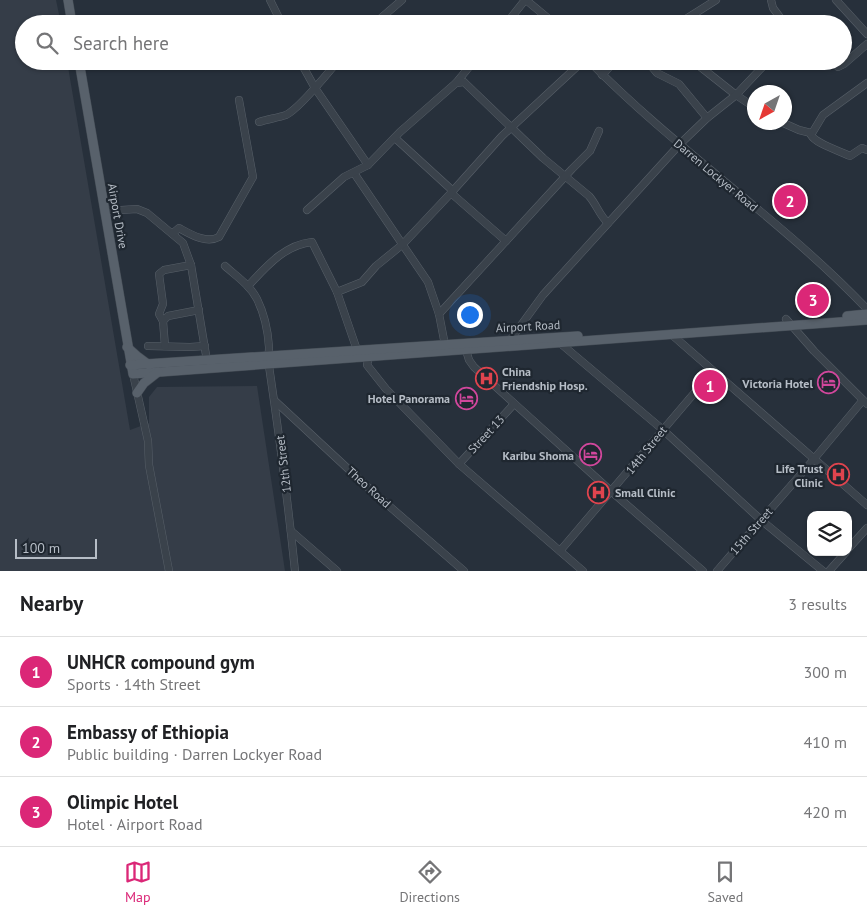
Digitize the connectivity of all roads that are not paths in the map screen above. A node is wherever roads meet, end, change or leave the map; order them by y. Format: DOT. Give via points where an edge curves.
graph roads {
  1 [pos="68,0"];
  2 [pos="402,0"];
  3 [pos="525,0"];
  4 [pos="716,0"];
  5 [pos="771,0"];
  6 [pos="836,0"];
  7 [pos="272,1"];
  8 [pos="70,15"];
  9 [pos="278,15"];
  10 [pos="384,15"];
  11 [pos="513,15"];
  12 [pos="544,15"];
  13 [pos="692,15"];
  14 [pos="778,15"];
  15 [pos="850,15"];
  16 [pos="852,18"];
  17 [pos="867,34"];
  18 [pos="867,44"];
  19 [pos="852,57"];
  20 [pos="81,70"];
  21 [pos="305,70"];
  22 [pos="330,70"];
  23 [pos="467,70"];
  24 [pos="573,70"];
  25 [pos="597,70"];
  26 [pos="606,70"];
  27 [pos="654,70"];
  28 [pos="703,70"];
  29 [pos="760,70"];
  30 [pos="602,75"];
  31 [pos="456,83"];
  32 [pos="867,83"];
  33 [pos="315,88"];
  34 [pos="736,95"];
  35 [pos="239,100"];
  36 [pos="747,103"];
  37 [pos="707,118"];
  38 [pos="259,122"];
  39 [pos="792,127"];
  40 [pos="511,128"];
  41 [pos="599,131"];
  42 [pos="811,133"];
  43 [pos="395,138"];
  44 [pos="680,144"];
  45 [pos="867,150"];
  46 [pos="368,165"];
  47 [pos="354,173"];
  48 [pos="565,176"];
  49 [pos="452,192"];
  50 [pos="307,210"];
  51 [pos="105,211"];
  52 [pos="608,223"];
  53 [pos="173,233"];
  54 [pos="506,241"];
  55 [pos="403,244"];
  56 [pos="191,265"];
  57 [pos="225,266"];
  58 [pos="248,286"];
  59 [pos="337,292"];
  60 [pos="867,309"];
  61 [pos="199,310"];
  62 [pos="440,314"];
  63 [pos="867,314"];
  64 [pos="867,320"];
  65 [pos="164,321"];
  66 [pos="788,322"];
  67 [pos="671,334"];
  68 [pos="511,339"];
  69 [pos="559,340"];
  70 [pos="445,345"];
  71 [pos="148,346"];
  72 [pos="165,346"];
  73 [pos="205,346"];
  74 [pos="127,347"];
  75 [pos="357,350"];
  76 [pos="466,350"];
  77 [pos="369,357"];
  78 [pos="269,360"];
  79 [pos="207,361"];
  80 [pos="150,365"];
  81 [pos="131,370"];
  82 [pos="158,372"];
  83 [pos="713,372"];
  84 [pos="137,393"];
  85 [pos="275,401"];
  86 [pos="865,402"];
  87 [pos="514,404"];
  88 [pos="662,429"];
  89 [pos="814,459"];
  90 [pos="459,464"];
  91 [pos="612,492"];
  92 [pos="867,505"];
  93 [pos="762,520"];
  94 [pos="867,528"];
  95 [pos="291,532"];
  96 [pos="852,545"];
  97 [pos="560,551"];
  98 [pos="843,556"];
  99 [pos="169,571"];
  100 [pos="295,571"];
  101 [pos="337,571"];
  102 [pos="464,571"];
  103 [pos="583,571"];
  104 [pos="703,571"];
  105 [pos="717,571"];
  106 [pos="822,571"];
  107 [pos="830,571"];
  1 -- 8 [label="main road"];
  2 -- 10 [label="street"];
  3 -- 11 [label="street"];
  3 -- 12 [label="street"];
  4 -- 13 [label="street"];
  5 -- 14 [label="street"];
  6 -- 15 [label="street"];
  7 -- 9 [label="street"];
  16 -- 17 [label="street"];
  18 -- 19 [label="street"];
  20 -- 51 [label="main road, Airport Drive"];
  21 -- 33 [label="street"];
  22 -- 33 [label="street"];
  23 -- 31 [label="street"];
  24 -- 40 [label="street"];
  25 -- 30 [label="street, Darren Lockyer Road"];
  26 -- 30 [label="street"];
  27 -- 37 [label="street" via="679,84"];
  28 -- 34 [label="street"];
  29 -- 34 [label="street"];
  30 -- 44 [label="street, Darren Lockyer Road"];
  31 -- 40 [label="street" via="464,82"];
  31 -- 43 [label="street"];
  32 -- 42 [label="street" via="823,115"];
  33 -- 38 [label="street" via="287,114"];
  33 -- 46 [label="street"];
  34 -- 36 [label="street"];
  34 -- 37 [label="street"];
  35 -- 53 [label="street" via="253,178 218,237 201,238 179,228"];
  37 -- 44 [label="street"];
  39 -- 42 [label="street"];
  40 -- 48 [label="street"];
  40 -- 49 [label="street"];
  41 -- 48 [label="street" via="590,150"];
  42 -- 45 [label="street" via="820,142 850,156 862,148"];
  43 -- 46 [label="street"];
  43 -- 49 [label="street"];
  44 -- 52 [label="street"];
  44 -- 60 [label="street, Darren Lockyer Road" via="808,253"];
  46 -- 47 [label="street"];
  47 -- 50 [label="street"];
  47 -- 55 [label="street"];
  48 -- 52 [label="street" via="595,202 598,213"];
  48 -- 54 [label="street"];
  49 -- 54 [label="street"];
  49 -- 55 [label="street"];
  51 -- 53 [label="street" via="137,209"];
  51 -- 74 [label="main road, Airport Drive"];
  52 -- 68 [label="street" via="542,295"];
  53 -- 56 [label="street" via="183,243"];
  54 -- 62 [label="street"];
  55 -- 59 [label="street" via="362,282"];
  55 -- 62 [label="street" via="428,282"];
  56 -- 61 [label="street"];
  56 -- 65 [label="street" via="160,272 163,304 160,314"];
  57 -- 58 [label="street, 12th Street"];
  58 -- 59 [label="street" via="271,261 310,241"];
  58 -- 78 [label="street, 12th Street" via="258,300 264,319"];
  59 -- 75 [label="street"];
  61 -- 65 [label="street" via="168,316"];
  61 -- 73 [label="street"];
  62 -- 70 [label="street"];
  63 -- 66 [label="main road, Airport Road"];
  64 -- 66 [label="main road, Airport Road"];
  65 -- 72 [label="street"];
  66 -- 67 [label="main road, Airport Road"];
  66 -- 69 [label="main road, Airport Road"];
  66 -- 86 [label="street"];
  67 -- 69 [label="main road, Airport Road"];
  67 -- 83 [label="street"];
  68 -- 69 [label="main road, Airport Road"];
  68 -- 70 [label="main road, Airport Road"];
  69 -- 76 [label="main road, Airport Road"];
  69 -- 88 [label="street"];
  70 -- 75 [label="main road, Airport Road"];
  71 -- 72 [label="street"];
  72 -- 73 [label="street"];
  73 -- 79 [label="street"];
  74 -- 80 [label="main road"];
  74 -- 81 [label="main road, Airport Drive"];
  75 -- 78 [label="main road, Airport Road"];
  76 -- 77 [label="main road, Airport Road"];
  76 -- 87 [label="street" via="474,366"];
  77 -- 78 [label="main road, Airport Road"];
  77 -- 90 [label="street" via="367,365 386,389"];
  78 -- 79 [label="main road, Airport Road"];
  78 -- 82 [label="main road, Airport Road"];
  78 -- 85 [label="street, 12th Street"];
  79 -- 80 [label="main road, Airport Road"];
  80 -- 81 [label="main road, Airport Road"];
  81 -- 82 [label="main road, Airport Road"];
  81 -- 84 [label="street"];
  82 -- 84 [label="main road"];
  83 -- 88 [label="street, 14th Street"];
  83 -- 89 [label="street"];
  84 -- 99 [label="street"];
  85 -- 95 [label="street, 12th Street"];
  85 -- 102 [label="street, Theo Road"];
  86 -- 89 [label="street, 15th Street"];
  87 -- 90 [label="street, Street 13"];
  87 -- 91 [label="street"];
  88 -- 91 [label="street, 14th Street"];
  88 -- 93 [label="street"];
  89 -- 92 [label="street"];
  89 -- 93 [label="street, 15th Street"];
  90 -- 97 [label="street"];
  91 -- 97 [label="street, 14th Street"];
  91 -- 104 [label="street"];
  93 -- 105 [label="street, 15th Street"];
  93 -- 106 [label="street"];
  94 -- 96 [label="street"];
  95 -- 100 [label="street, 12th Street"];
  95 -- 101 [label="street"];
  97 -- 103 [label="street"];
  98 -- 107 [label="street"];
}
